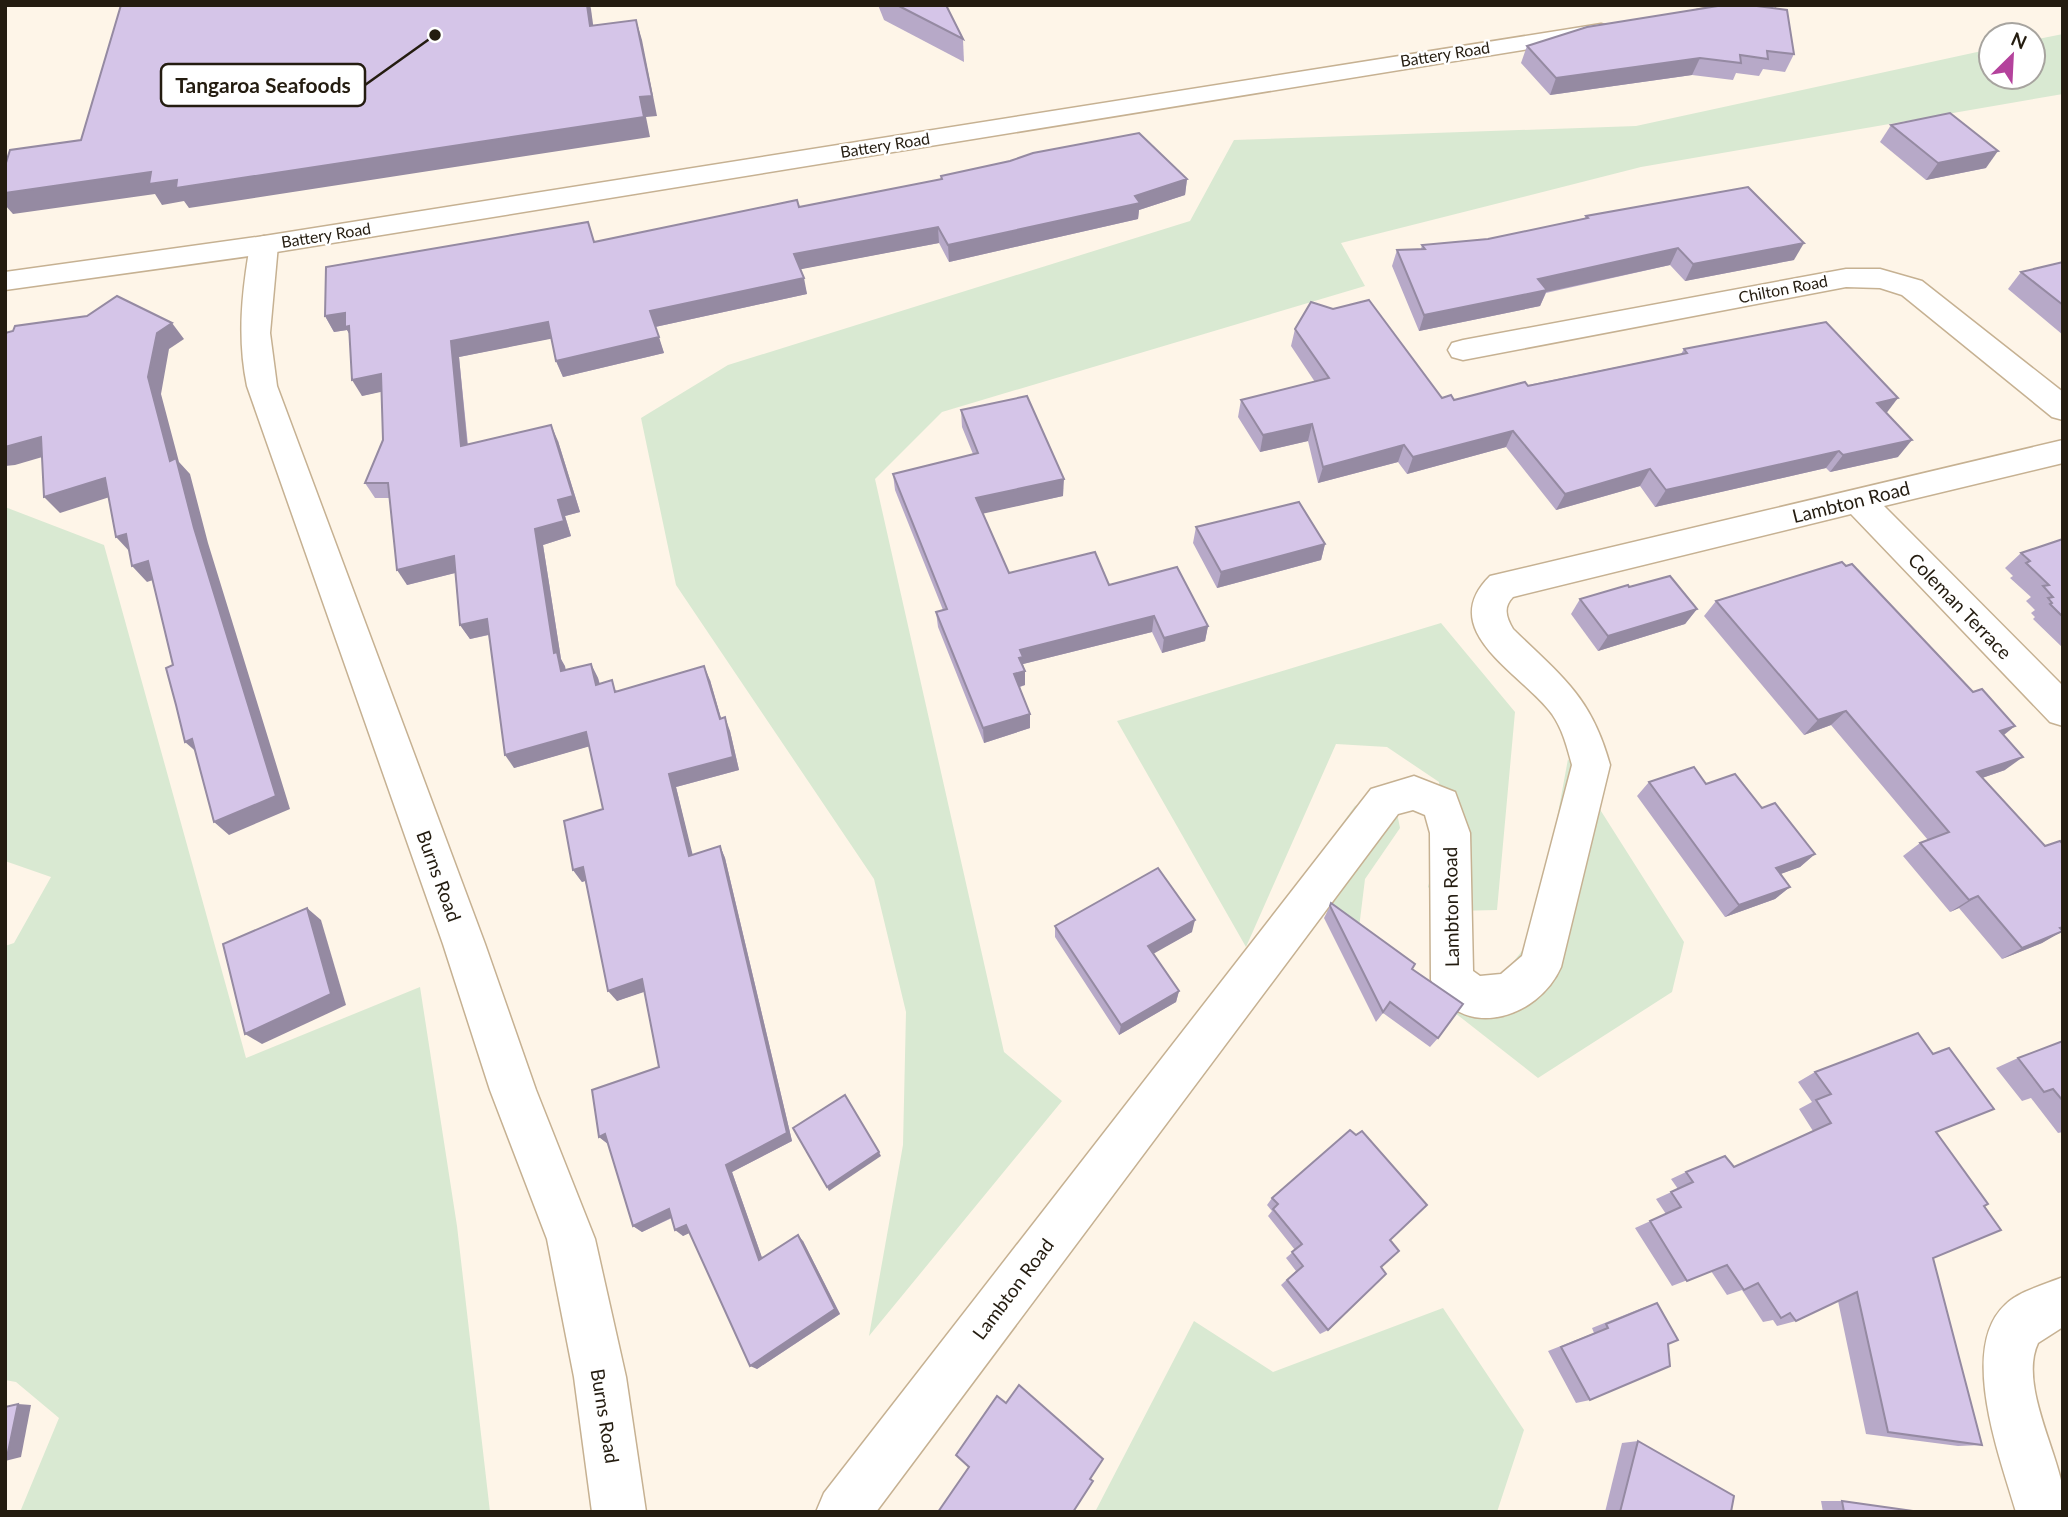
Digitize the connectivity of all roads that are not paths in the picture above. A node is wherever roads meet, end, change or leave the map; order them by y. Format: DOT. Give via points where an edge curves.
graph roads {
  1 [pos="1765,5"];
  2 [pos="1681,18"];
  3 [pos="1626,27"];
  4 [pos="264,245"];
  5 [pos="5,281"];
  6 [pos="1463,350"];
  7 [pos="2063,409"];
  8 [pos="2063,451"];
  9 [pos="1858,500"];
  10 [pos="2063,711"];
  11 [pos="2063,1302"];
  12 [pos="619,1512"];
  13 [pos="843,1512"];
  14 [pos="2043,1512"];
  1 -- 2 [label="street"];
  3 -- 4 [label="street, Battery Road"];
  4 -- 5 [label="street, Battery Road"];
  4 -- 12 [label="street, Burns Road" via="255,336 262,386 513,1090 571,1239 600,1377"];
  6 -- 7 [label="street, Chilton Road" via="1873,276 1912,288"];
  8 -- 9 [label="street, Lambton Road"];
  9 -- 10 [label="street, Coleman Terrace"];
  9 -- 13 [label="street, Lambton Road" via="1502,586 1490,598 1488,619 1500,639 1564,702 1582,732 1591,765 1540,967 1511,993 1473,998 1452,980 1450,833 1441,804 1415,793 1385,801"];
  11 -- 14 [label="street" via="2019,1325 2006,1354 2008,1389"];
}
